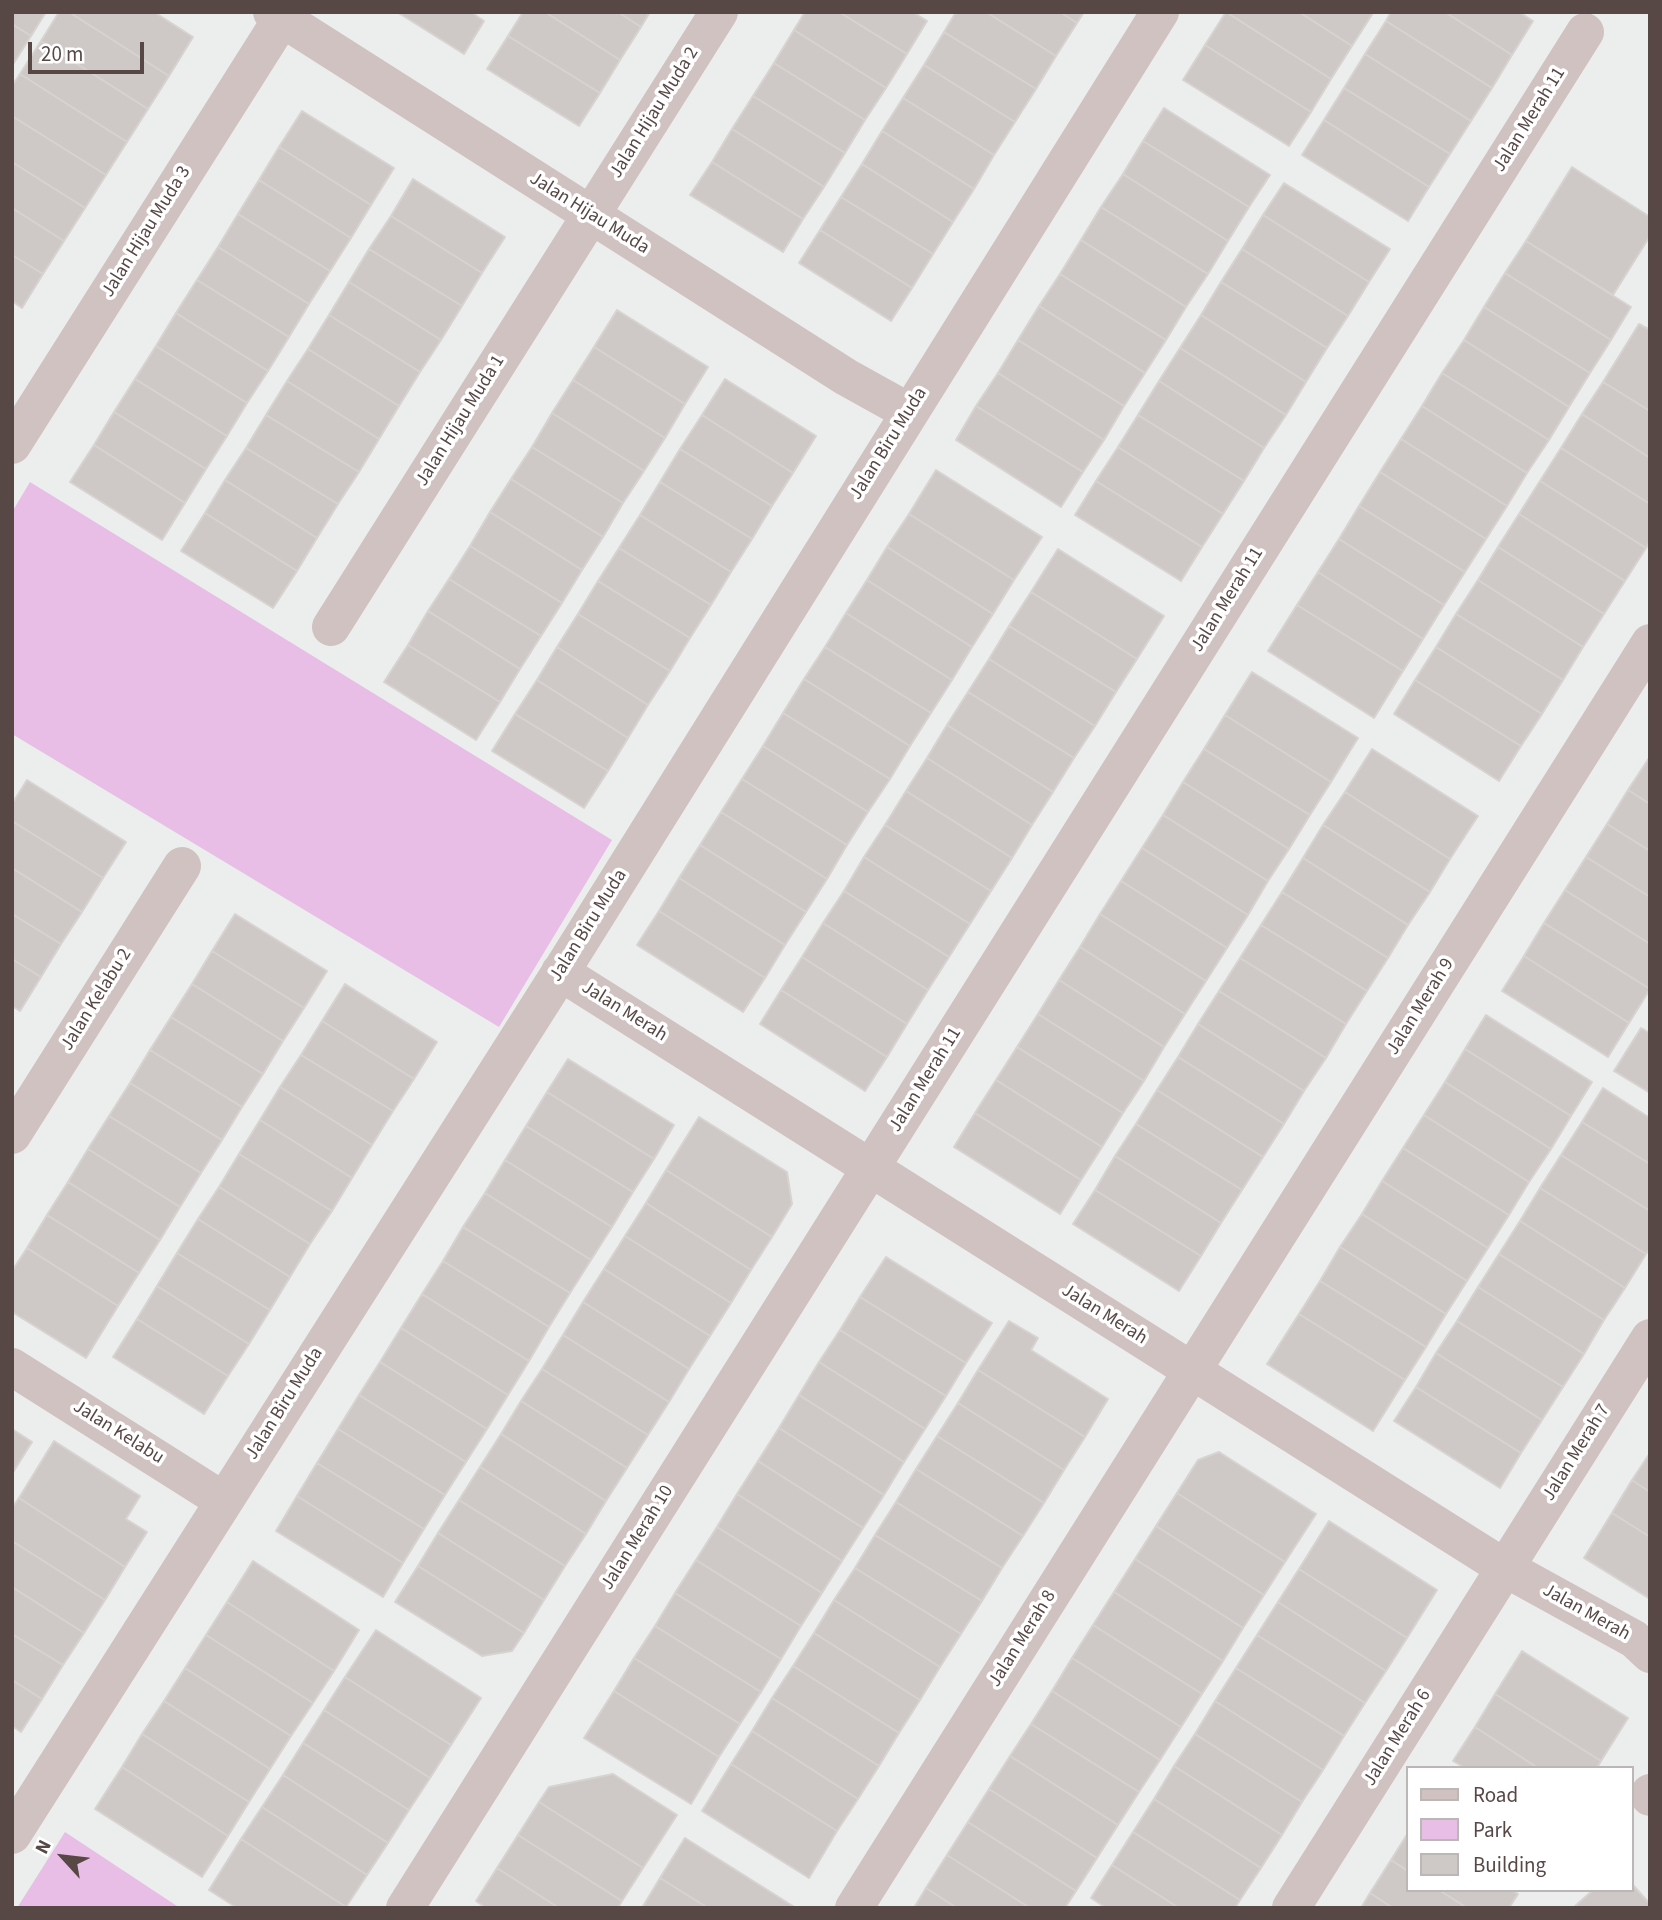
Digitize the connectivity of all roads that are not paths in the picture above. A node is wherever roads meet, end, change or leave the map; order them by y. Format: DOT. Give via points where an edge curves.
graph roads {
  1 [pos="719,12"];
  2 [pos="1160,12"];
  3 [pos="280,14"];
  4 [pos="1585,32"];
  5 [pos="591,215"];
  6 [pos="909,412"];
  7 [pos="12,445"];
  8 [pos="331,627"];
  9 [pos="1650,643"];
  10 [pos="182,866"];
  11 [pos="560,972"];
  12 [pos="12,1135"];
  13 [pos="870,1168"];
  14 [pos="1650,1338"];
  15 [pos="12,1367"];
  16 [pos="1192,1370"];
  17 [pos="224,1501"];
  18 [pos="1505,1568"];
  19 [pos="1650,1654"];
  20 [pos="12,1835"];
  21 [pos="405,1908"];
  22 [pos="854,1908"];
  23 [pos="1291,1908"];
  1 -- 5 [label="street, Jalan Hijau Muda 2"];
  2 -- 6 [label="street, Jalan Biru Muda"];
  3 -- 5 [label="street, Jalan Hijau Muda"];
  3 -- 7 [label="street, Jalan Hijau Muda 3"];
  4 -- 13 [label="street, Jalan Merah 11"];
  5 -- 6 [label="street, Jalan Hijau Muda"];
  5 -- 8 [label="street, Jalan Hijau Muda 1"];
  6 -- 11 [label="street, Jalan Biru Muda"];
  9 -- 16 [label="street, Jalan Merah 9"];
  10 -- 12 [label="street, Jalan Kelabu 2"];
  11 -- 13 [label="street, Jalan Merah"];
  11 -- 17 [label="street, Jalan Biru Muda"];
  13 -- 16 [label="street, Jalan Merah"];
  13 -- 21 [label="street, Jalan Merah 10"];
  14 -- 18 [label="street, Jalan Merah 7"];
  15 -- 17 [label="street, Jalan Kelabu"];
  16 -- 18 [label="street, Jalan Merah"];
  16 -- 22 [label="street, Jalan Merah 8"];
  17 -- 20 [label="street, Jalan Biru Muda"];
  18 -- 19 [label="street, Jalan Merah" via="1634,1639"];
  18 -- 23 [label="street, Jalan Merah 6"];
}
